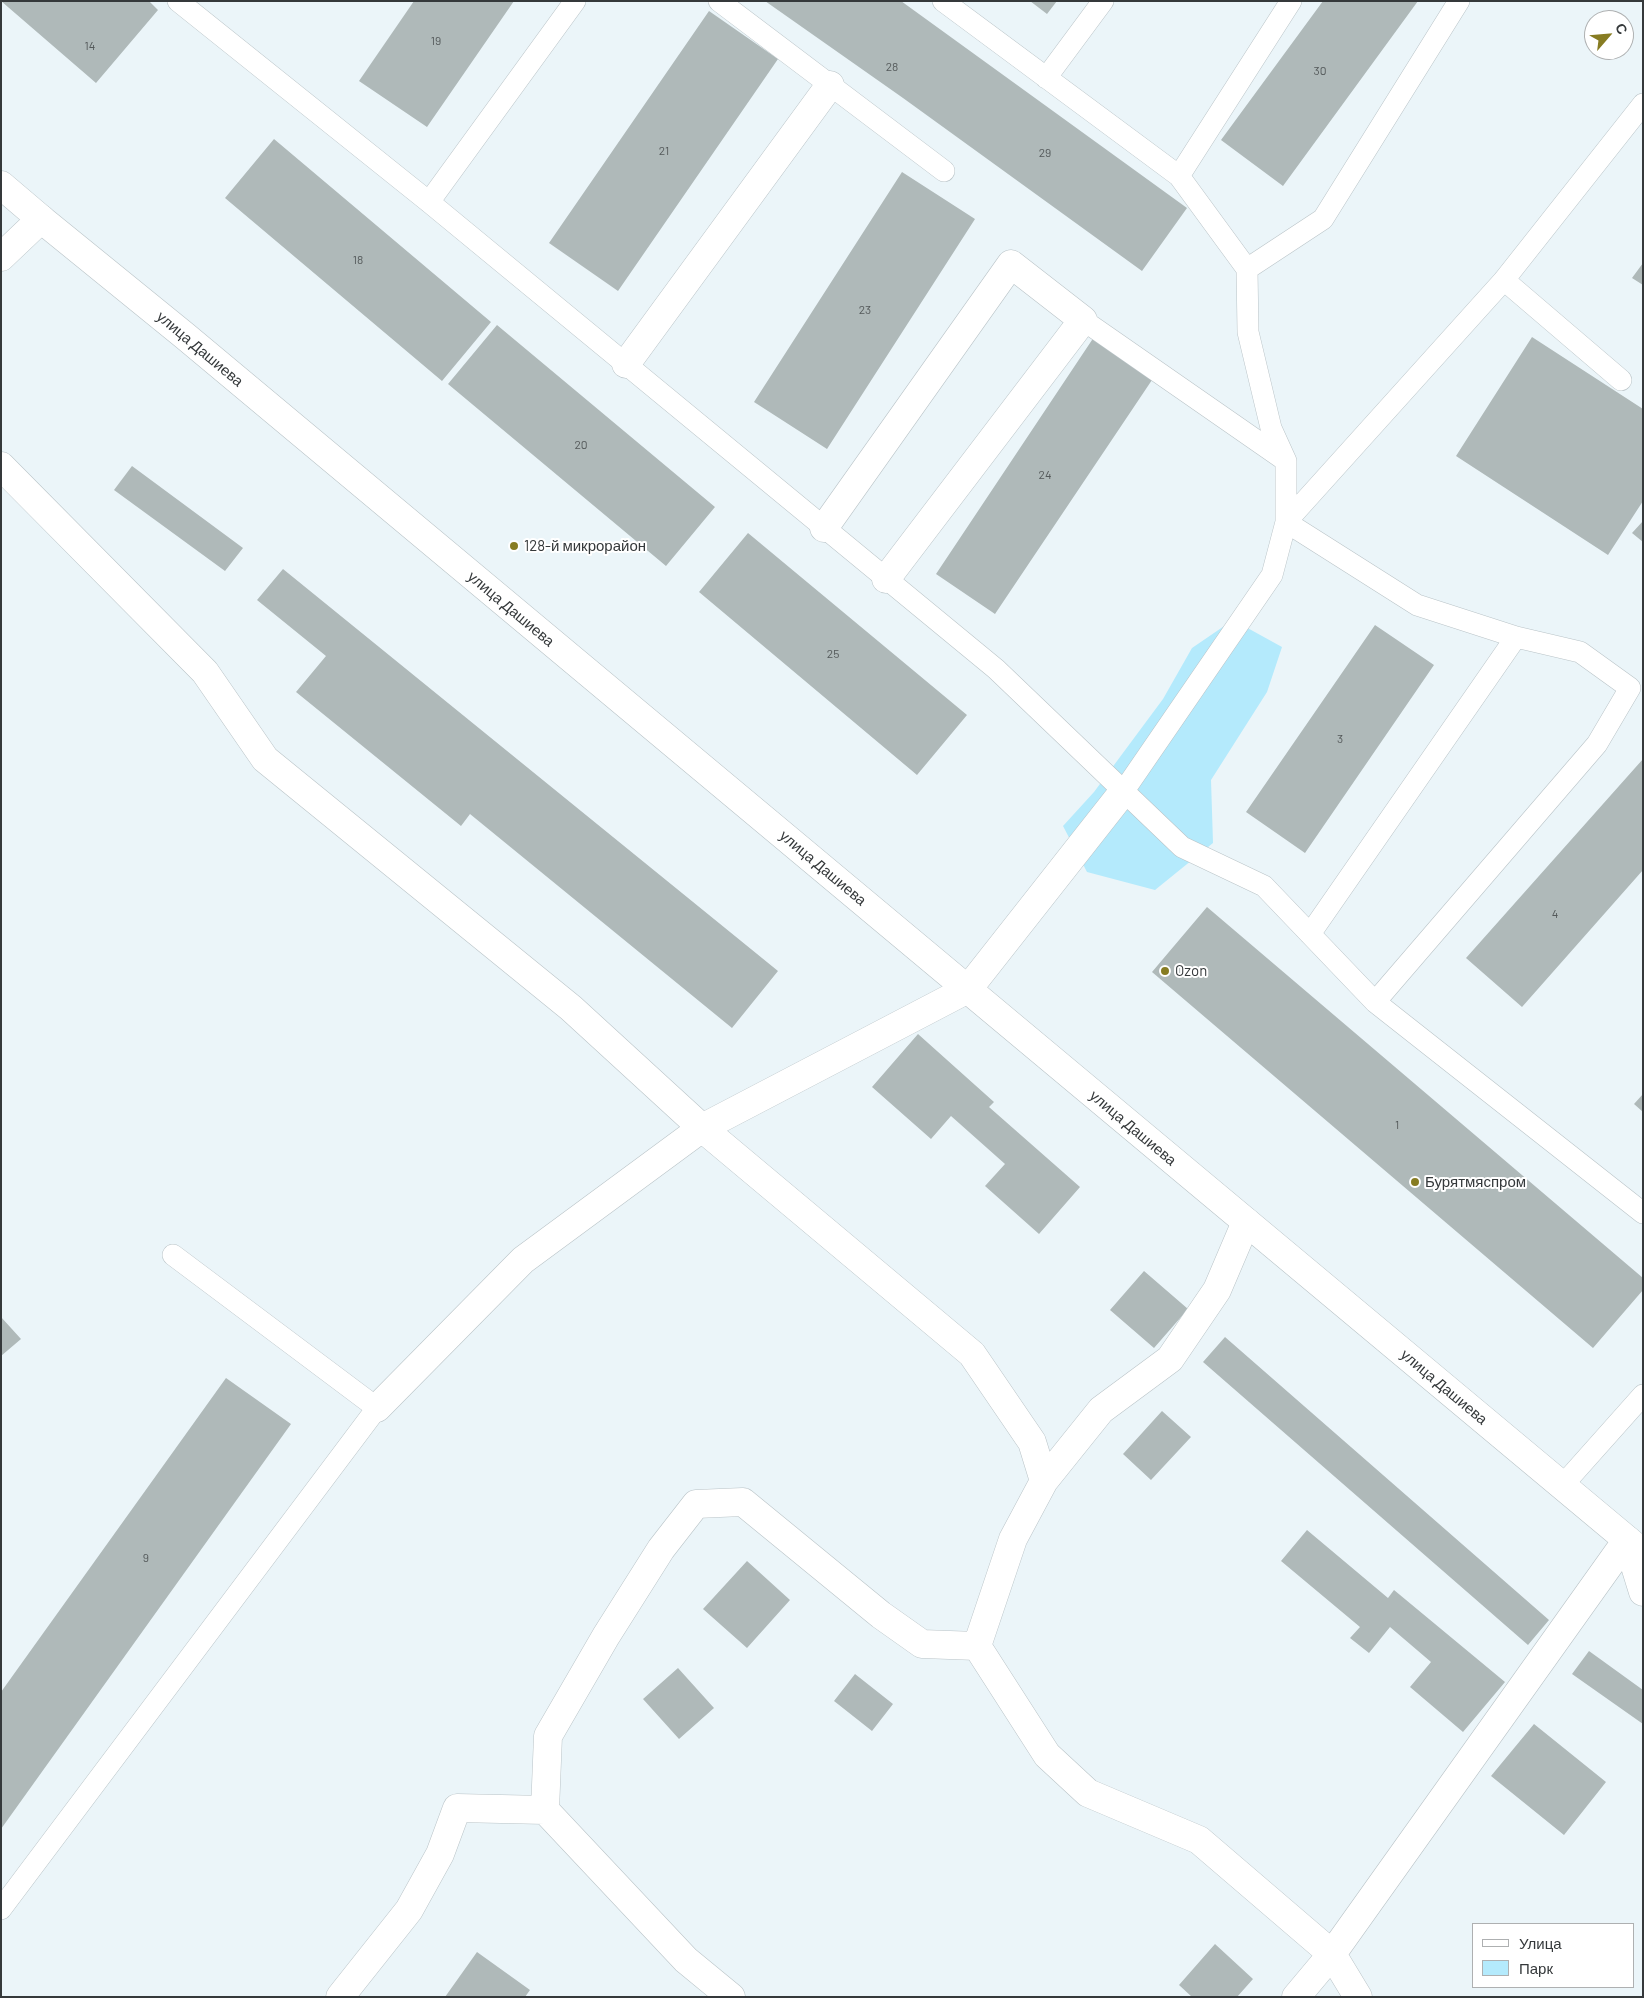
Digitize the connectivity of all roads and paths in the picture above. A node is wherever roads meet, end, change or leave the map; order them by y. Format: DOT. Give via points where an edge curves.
graph roads {
  1 [pos="178,1"];
  2 [pos="575,1"];
  3 [pos="719,1"];
  4 [pos="943,1"];
  5 [pos="1103,1"];
  6 [pos="1291,1"];
  7 [pos="1459,1"];
  8 [pos="1046,78"];
  9 [pos="830,85"];
  10 [pos="1643,104"];
  11 [pos="944,171"];
  12 [pos="1179,176"];
  13 [pos="1,185"];
  14 [pos="429,202"];
  15 [pos="41,219"];
  16 [pos="1,257"];
  17 [pos="1248,268"];
  18 [pos="1504,280"];
  19 [pos="1083,320"];
  20 [pos="626,364"];
  21 [pos="1621,380"];
  22 [pos="1286,461"];
  23 [pos="1,466"];
  24 [pos="1286,522"];
  25 [pos="824,528"];
  26 [pos="886,579"];
  27 [pos="1516,636"];
  28 [pos="1123,792"];
  29 [pos="1310,934"];
  30 [pos="968,989"];
  31 [pos="1375,1002"];
  32 [pos="702,1128"];
  33 [pos="1643,1213"];
  34 [pos="1246,1222"];
  35 [pos="174,1254"];
  36 [pos="1643,1395"];
  37 [pos="377,1408"];
  38 [pos="1044,1481"];
  39 [pos="1562,1486"];
  40 [pos="1635,1546"];
  41 [pos="1643,1592"];
  42 [pos="977,1646"];
  43 [pos="545,1810"];
  44 [pos="1,1908"];
  45 [pos="1332,1954"];
  46 [pos="340,1997"];
  47 [pos="731,1997"];
  48 [pos="1296,1997"];
  49 [pos="1358,1997"];
  1 -- 14 [label="lane"];
  2 -- 14 [label="lane"];
  3 -- 9 [label="lane"];
  4 -- 8 [label="lane"];
  5 -- 8 [label="lane"];
  6 -- 12 [label="lane"];
  7 -- 17 [label="lane" via="1323,219"];
  8 -- 12 [label="lane"];
  9 -- 11 [label="lane"];
  9 -- 20 [label="street"];
  10 -- 18 [label="lane"];
  12 -- 17 [label="lane"];
  13 -- 15 [label="street, улица Дашиева"];
  14 -- 20 [label="lane"];
  15 -- 16 [label="street"];
  15 -- 30 [label="street, улица Дашиева"];
  17 -- 22 [label="lane" via="1248,332 1271,428"];
  18 -- 21 [label="lane"];
  18 -- 24 [label="lane"];
  19 -- 22 [label="lane"];
  19 -- 25 [label="street" via="1011,264"];
  19 -- 26 [label="street"];
  20 -- 25 [label="lane"];
  22 -- 24 [label="lane"];
  23 -- 32 [label="street" via="205,672 265,758 571,1008"];
  24 -- 27 [label="lane" via="1417,605"];
  24 -- 28 [label="lane" via="1272,575"];
  25 -- 26 [label="lane"];
  26 -- 28 [label="lane" via="996,669"];
  27 -- 29 [label="lane"];
  27 -- 31 [label="lane" via="1580,652 1630,688 1597,744"];
  28 -- 29 [label="lane" via="1182,847 1264,886"];
  28 -- 30 [label="street"];
  29 -- 31 [label="lane"];
  30 -- 32 [label="street"];
  30 -- 34 [label="street, улица Дашиева"];
  31 -- 33 [label="lane"];
  32 -- 37 [label="street" via="523,1260"];
  32 -- 38 [label="street" via="972,1354 1032,1442"];
  34 -- 38 [label="street" via="1217,1290 1170,1359 1101,1410"];
  34 -- 39 [label="street, улица Дашиева"];
  35 -- 37 [label="lane"];
  36 -- 39 [label="lane"];
  37 -- 44 [label="lane"];
  38 -- 42 [label="street" via="1013,1539"];
  39 -- 40 [label="street, улица Дашиева"];
  40 -- 41 [label="street"];
  40 -- 45 [label="street"];
  42 -- 43 [label="street" via="922,1644 743,1502 696,1504 661,1548 548,1736"];
  42 -- 45 [label="street" via="1047,1754 1088,1793 1199,1840"];
  43 -- 46 [label="street" via="457,1808 440,1854 409,1910"];
  43 -- 47 [label="street" via="686,1960"];
  45 -- 48 [label="street"];
  45 -- 49 [label="street"];
}
